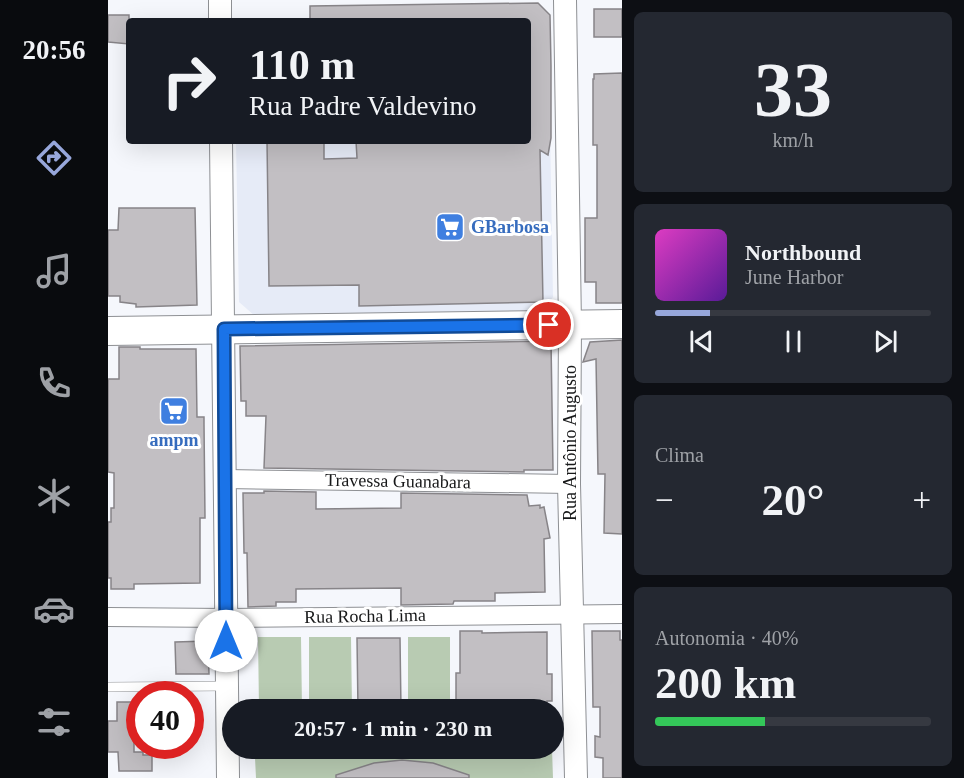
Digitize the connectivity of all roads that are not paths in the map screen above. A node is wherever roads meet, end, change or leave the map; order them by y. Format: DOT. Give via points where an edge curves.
graph roads {
  1 [pos="220,0"];
  2 [pos="565,0"];
  3 [pos="220,18"];
  4 [pos="222,144"];
  5 [pos="622,324"];
  6 [pos="570,325"];
  7 [pos="224,329"];
  8 [pos="108,331"];
  9 [pos="226,478"];
  10 [pos="569,484"];
  11 [pos="573,614"];
  12 [pos="622,614"];
  13 [pos="108,617"];
  14 [pos="226,618"];
  15 [pos="227,686"];
  16 [pos="108,687"];
  17 [pos="228,778"];
  18 [pos="576,778"];
  1 -- 3 [label="street"];
  2 -- 6 [label="street, Rua Antônio Augusto"];
  4 -- 7 [label="street"];
  5 -- 6 [label="main road"];
  6 -- 7 [label="main road"];
  6 -- 10 [label="street, Rua Antônio Augusto"];
  7 -- 8 [label="main road"];
  7 -- 9 [label="street"];
  9 -- 10 [label="street, Travessa Guanabara"];
  9 -- 14 [label="street"];
  10 -- 11 [label="street, Rua Antônio Augusto"];
  11 -- 12 [label="street, Rua Rocha Lima"];
  11 -- 14 [label="street, Rua Rocha Lima"];
  11 -- 18 [label="street, Rua Antônio Augusto"];
  13 -- 14 [label="street, Rua Rocha Lima"];
  14 -- 15 [label="street"];
  15 -- 16 [label="lane"];
  15 -- 17 [label="street"];
}
